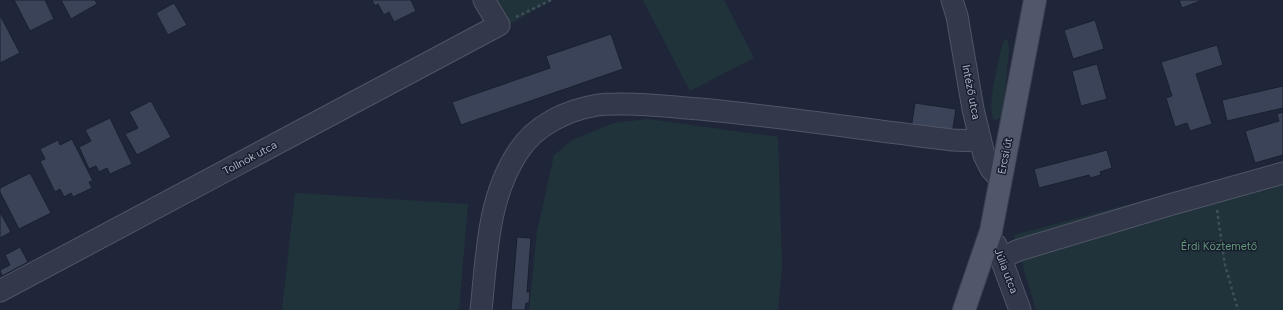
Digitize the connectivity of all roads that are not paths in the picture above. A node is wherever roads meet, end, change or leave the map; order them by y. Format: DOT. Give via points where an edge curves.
graph roads {
  1 [pos="484,0"];
  2 [pos="952,0"];
  3 [pos="1035,0"];
  4 [pos="980,141"];
  5 [pos="1283,173"];
  6 [pos="1000,179"];
  7 [pos="991,231"];
  8 [pos="1001,258"];
  9 [pos="0,291"];
  10 [pos="481,310"];
  11 [pos="964,310"];
  12 [pos="1020,310"];
  1 -- 9 [label="street, Tollnok utca" via="499,25"];
  2 -- 4 [label="street, Intéző utca"];
  3 -- 6 [label="main road, Ercsi út"];
  4 -- 6 [label="street, Intéző utca" via="984,155"];
  4 -- 10 [label="street" via="952,140 637,103 599,104 575,110 554,119 534,133 518,151 503,180 494,208"];
  5 -- 8 [label="street" via="1019,250"];
  6 -- 7 [label="main road, Ercsi út"];
  7 -- 8 [label="street, Júlia utca"];
  7 -- 11 [label="main road, Ercsi út"];
  8 -- 12 [label="street, Júlia utca"];
}
